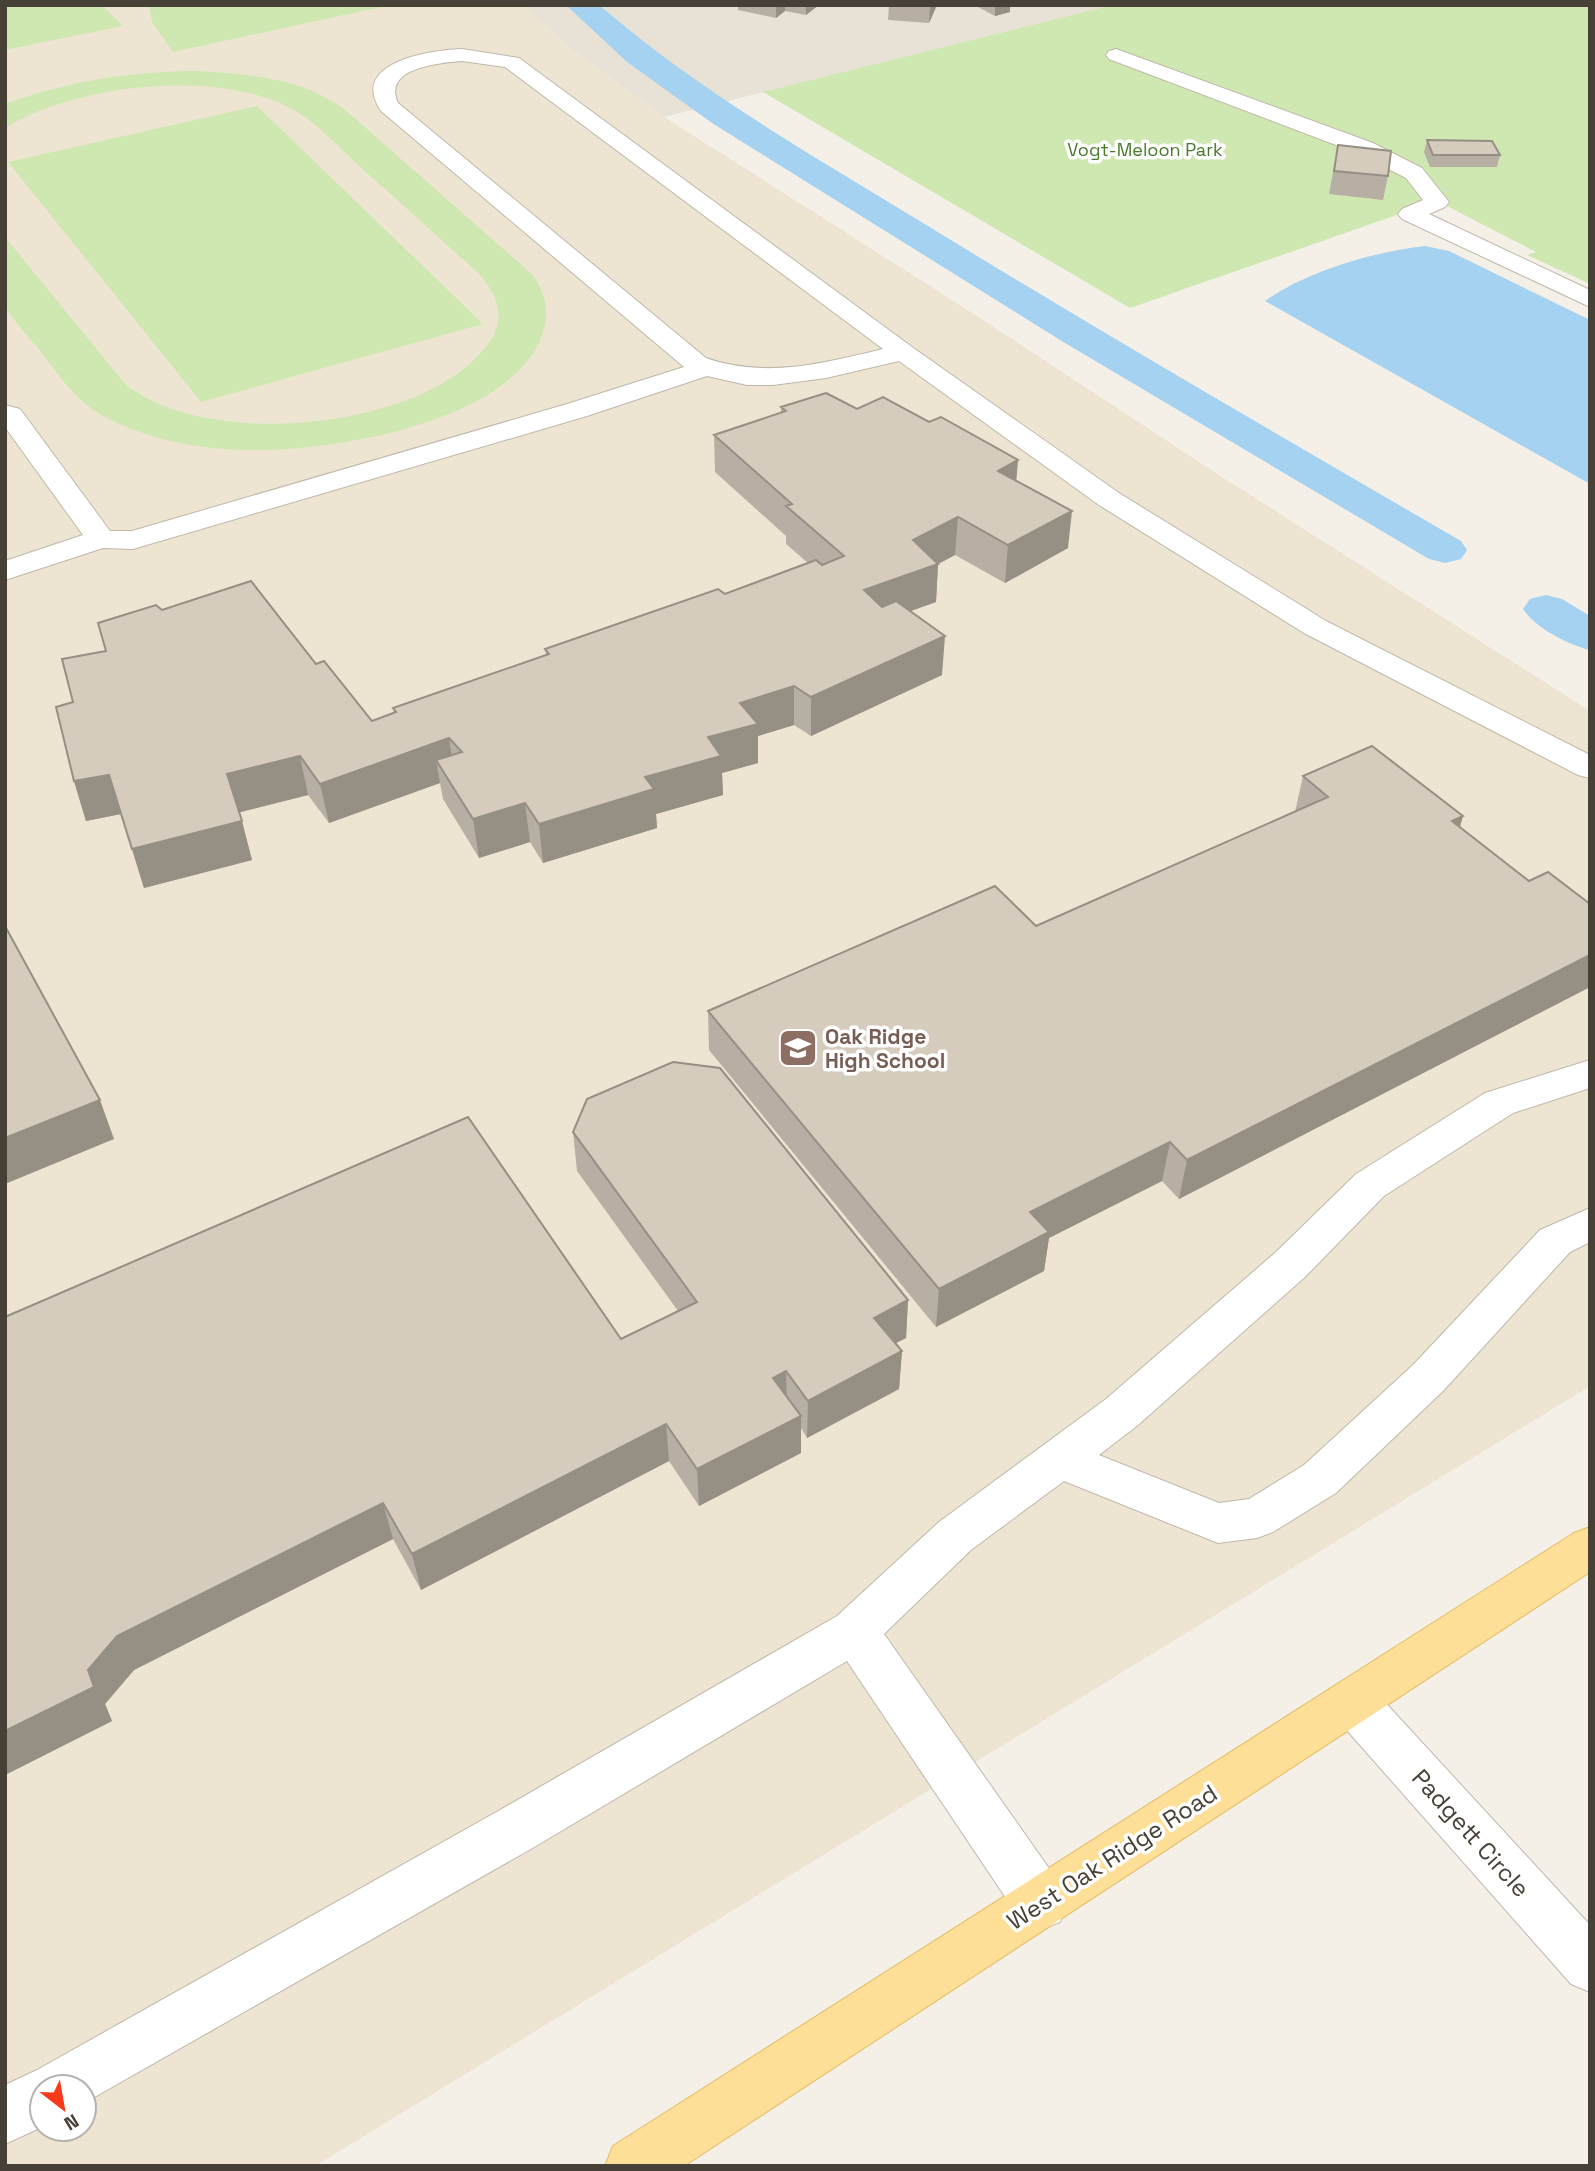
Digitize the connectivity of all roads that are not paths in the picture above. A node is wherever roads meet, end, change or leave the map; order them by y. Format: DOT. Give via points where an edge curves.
graph roads {
  1 [pos="1116,55"];
  2 [pos="1590,300"];
  3 [pos="903,352"];
  4 [pos="707,368"];
  5 [pos="5,413"];
  6 [pos="34,447"];
  7 [pos="5,455"];
  8 [pos="101,539"];
  9 [pos="5,571"];
  10 [pos="1590,768"];
  11 [pos="1590,1074"];
  12 [pos="1590,1224"];
  13 [pos="1060,1459"];
  14 [pos="1590,1547"];
  15 [pos="854,1631"];
  16 [pos="1353,1702"];
  17 [pos="1041,1903"];
  18 [pos="1590,1965"];
  19 [pos="83,2073"];
  20 [pos="28,2104"];
  21 [pos="5,2116"];
  22 [pos="633,2166"];
  1 -- 2 [label="street" via="1366,148 1414,173 1437,202 1410,214"];
  3 -- 4 [label="street" via="779,378 743,377"];
  3 -- 4 [label="street" via="512,62 478,56 436,58 387,77 382,97 390,106"];
  3 -- 10 [label="street" via="1109,499 1270,601"];
  4 -- 8 [label="street" via="133,540"];
  5 -- 6 [label="street"];
  6 -- 7 [label="street"];
  6 -- 8 [label="street"];
  8 -- 9 [label="street"];
  11 -- 13 [label="street" via="1499,1104 1370,1185 1290,1265 1122,1412"];
  12 -- 13 [label="street" via="1555,1241 1428,1378 1321,1479 1257,1518 1218,1523"];
  13 -- 15 [label="street" via="955,1536"];
  14 -- 16 [label="main road, West Oak Ridge Road"];
  15 -- 17 [label="street"];
  15 -- 19 [label="street" via="518,1828"];
  16 -- 17 [label="main road, West Oak Ridge Road"];
  16 -- 18 [label="street, Padgett Circle"];
  17 -- 22 [label="main road, West Oak Ridge Road"];
  20 -- 21 [label="street"];
}
